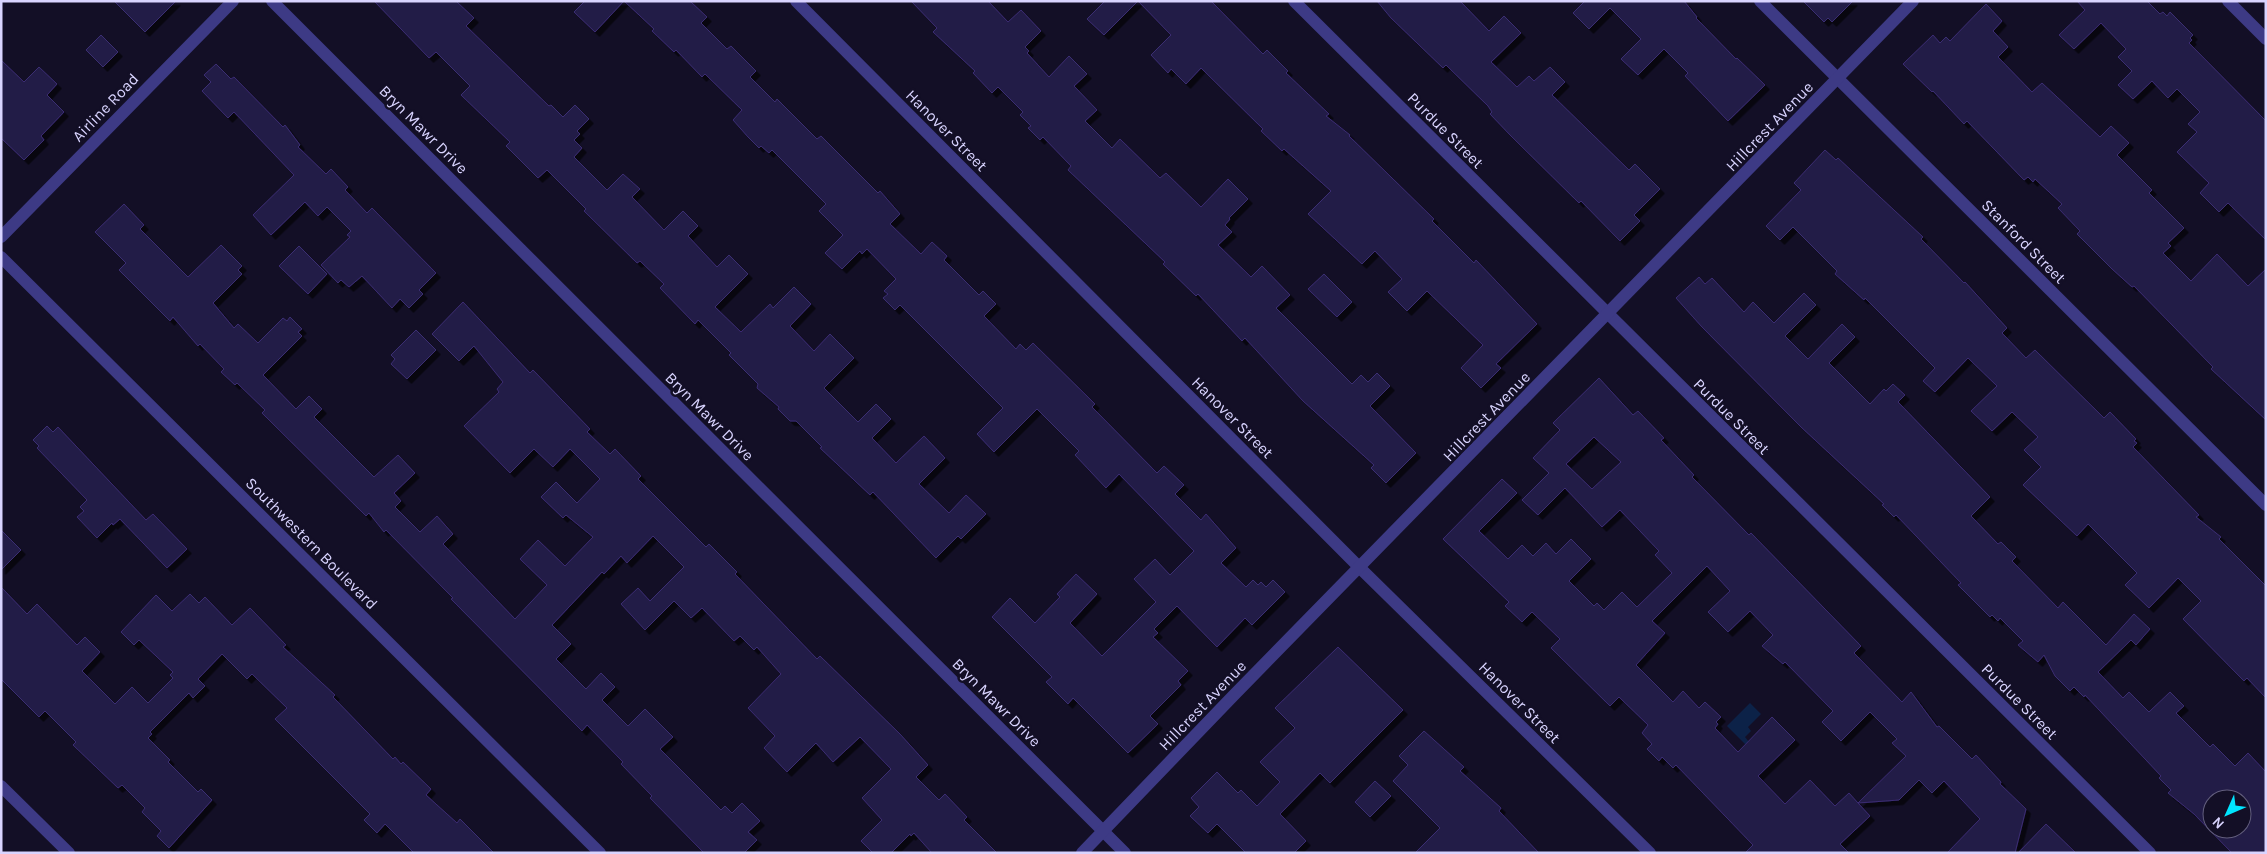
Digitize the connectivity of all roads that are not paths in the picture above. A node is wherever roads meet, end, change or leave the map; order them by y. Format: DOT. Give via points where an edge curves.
graph roads {
  1 [pos="233,1"];
  2 [pos="272,1"];
  3 [pos="796,1"];
  4 [pos="1294,1"];
  5 [pos="1760,1"];
  6 [pos="1913,1"];
  7 [pos="2228,1"];
  8 [pos="2266,39"];
  9 [pos="1838,79"];
  10 [pos="1,237"];
  11 [pos="1,257"];
  12 [pos="1607,315"];
  13 [pos="2266,505"];
  14 [pos="1360,568"];
  15 [pos="1,786"];
  16 [pos="1103,831"];
  17 [pos="69,853"];
  18 [pos="600,853"];
  19 [pos="1082,853"];
  20 [pos="1125,853"];
  21 [pos="1650,853"];
  22 [pos="2150,853"];
  1 -- 10 [label="street, Airline Road"];
  2 -- 16 [label="street, Bryn Mawr Drive"];
  3 -- 14 [label="street, Hanover Street"];
  4 -- 12 [label="street, Purdue Street"];
  5 -- 9 [label="street, Stanford Street"];
  6 -- 9 [label="street, Hillcrest Avenue"];
  7 -- 8 [label="street"];
  9 -- 12 [label="street, Hillcrest Avenue"];
  9 -- 13 [label="street, Stanford Street"];
  11 -- 18 [label="street, Southwestern Boulevard"];
  12 -- 14 [label="street, Hillcrest Avenue"];
  12 -- 22 [label="street, Purdue Street"];
  14 -- 16 [label="street, Hillcrest Avenue"];
  14 -- 21 [label="street, Hanover Street"];
  15 -- 17 [label="street"];
  16 -- 19 [label="street, Hillcrest Avenue"];
  16 -- 20 [label="street, Bryn Mawr Drive"];
}
